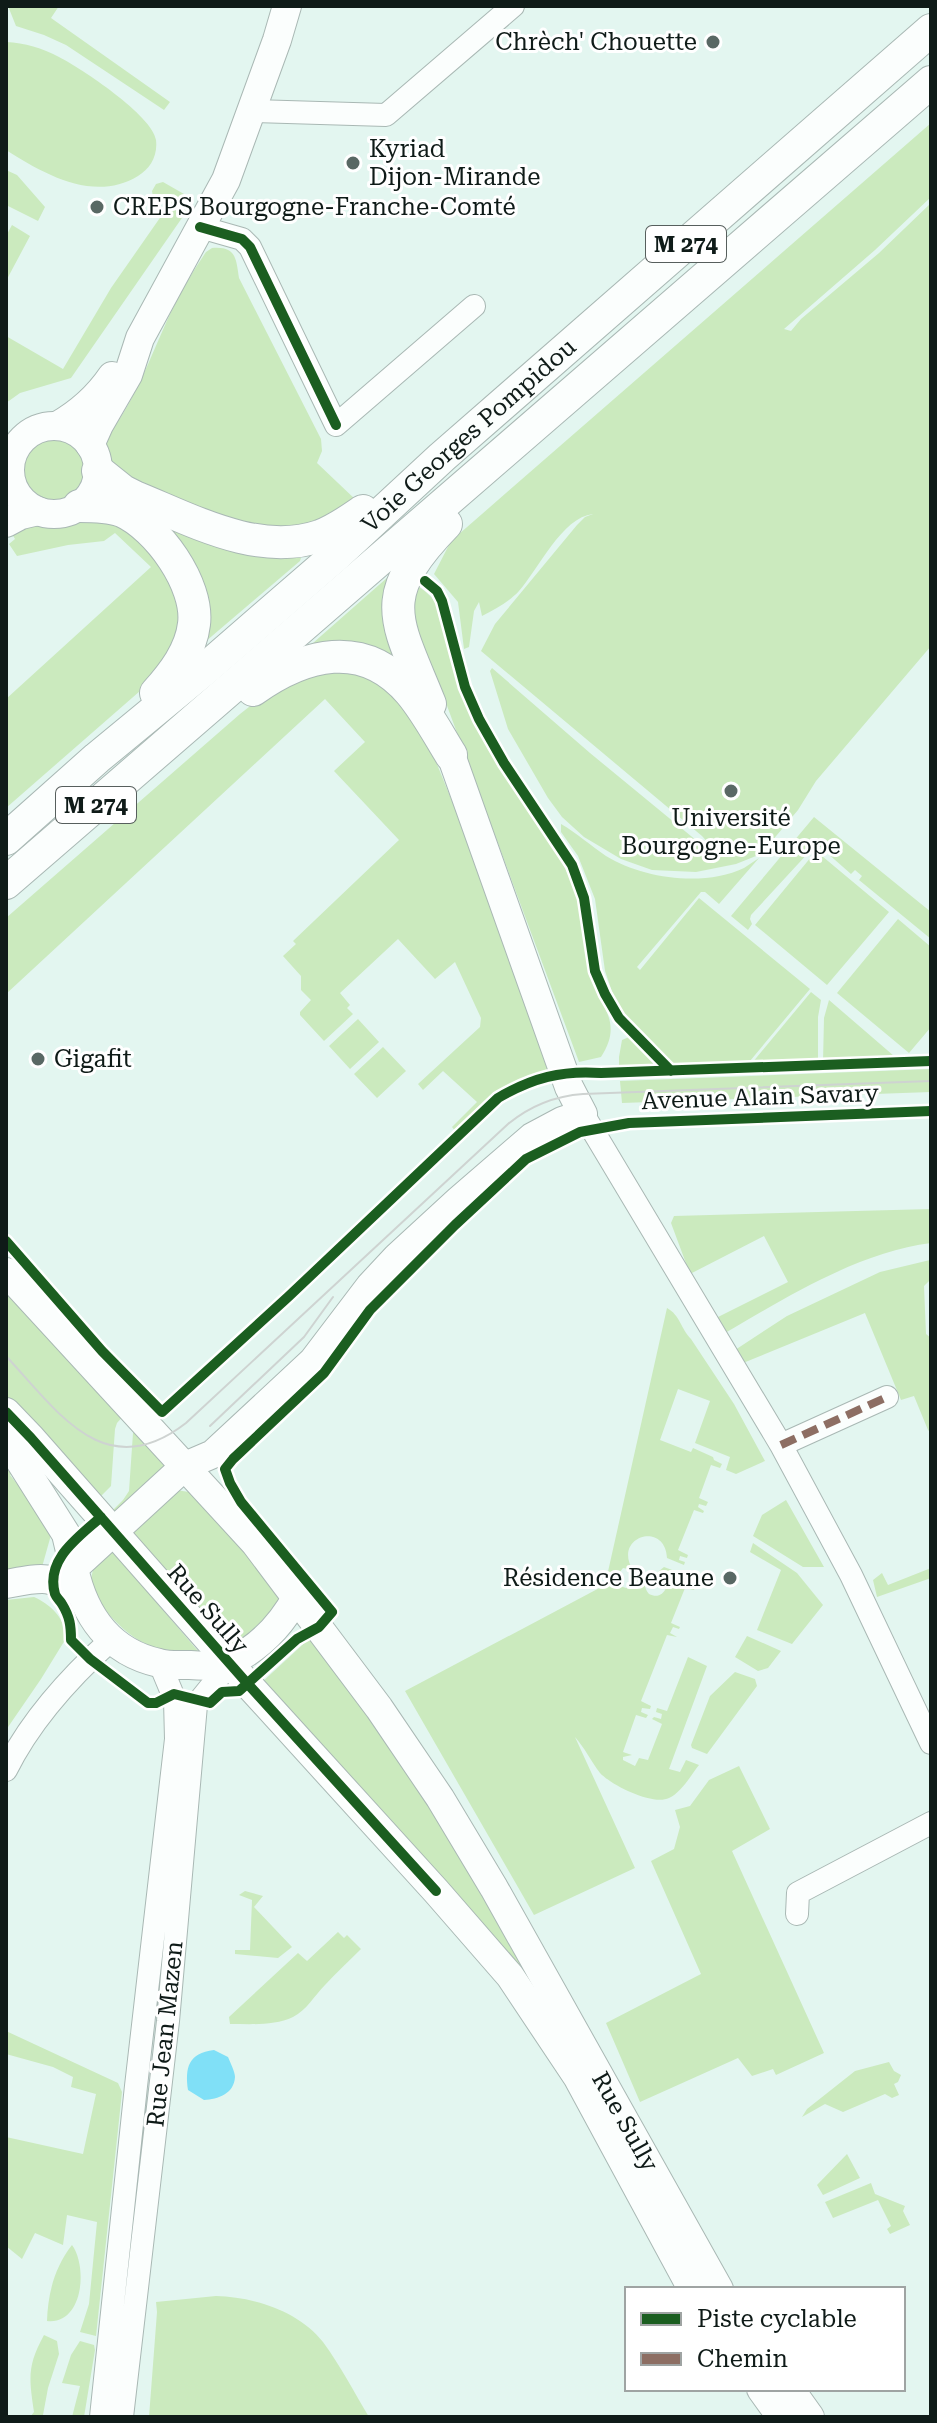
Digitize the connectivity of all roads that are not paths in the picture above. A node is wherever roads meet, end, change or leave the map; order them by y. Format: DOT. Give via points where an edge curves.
graph roads {
  1 [pos="287,6"];
  2 [pos="513,6"];
  3 [pos="931,30"];
  4 [pos="931,82"];
  5 [pos="251,111"];
  6 [pos="200,227"];
  7 [pos="474,306"];
  8 [pos="140,338"];
  9 [pos="57,426"];
  10 [pos="442,457"];
  11 [pos="94,458"];
  12 [pos="484,468"];
  13 [pos="8,477"];
  14 [pos="79,506"];
  15 [pos="38,511"];
  16 [pos="6,523"];
  17 [pos="185,727"];
  18 [pos="451,755"];
  19 [pos="97,758"];
  20 [pos="6,839"];
  21 [pos="6,883"];
  22 [pos="583,1114"];
  23 [pos="6,1272"];
  24 [pos="887,1397"];
  25 [pos="6,1412"];
  26 [pos="6,1439"];
  27 [pos="781,1445"];
  28 [pos="185,1466"];
  29 [pos="113,1531"];
  30 [pos="77,1580"];
  31 [pos="6,1584"];
  32 [pos="297,1596"];
  33 [pos="111,1640"];
  34 [pos="230,1663"];
  35 [pos="160,1664"];
  36 [pos="931,1743"];
  37 [pos="6,1770"];
  38 [pos="931,1823"];
  39 [pos="797,1914"];
  40 [pos="151,1957"];
  41 [pos="168,2021"];
  42 [pos="691,2287"];
  43 [pos="718,2287"];
  44 [pos="762,2391"];
  45 [pos="791,2391"];
  46 [pos="101,2417"];
  47 [pos="122,2417"];
  48 [pos="781,2417"];
  49 [pos="810,2417"];
  1 -- 5 [label="main road"];
  2 -- 5 [label="street" via="386,115"];
  3 -- 10 [label="highway, Voie Georges Pompidou / M 274"];
  4 -- 12 [label="highway, Voie Georges Pompidou / M 274"];
  5 -- 6 [label="main road" via="226,180"];
  6 -- 7 [label="street" via="242,239 250,247 336,425"];
  6 -- 8 [label="main road"];
  8 -- 9 [label="main road" via="96,398"];
  8 -- 11 [label="main road" via="128,375 99,425"];
  9 -- 11 [label="main road" via="81,435"];
  9 -- 13 [label="main road" via="32,431 22,439"];
  10 -- 11 [label="highway" via="334,530 284,542 253,539 194,521 123,491"];
  10 -- 19 [label="highway, Voie Georges Pompidou / M 274" via="333,558"];
  11 -- 14 [label="main road" via="92,491"];
  12 -- 17 [label="highway, Voie Georges Pompidou / M 274"];
  12 -- 18 [label="highway" via="471,498 424,546 399,592 401,631"];
  13 -- 15 [label="main road" via="20,498"];
  14 -- 15 [label="main road" via="59,513"];
  14 -- 19 [label="highway" via="120,510 152,535 183,575 194,613 191,640 170,678"];
  15 -- 16 [label="main road"];
  17 -- 18 [label="highway" via="201,727 294,665 348,657 398,679 419,702"];
  17 -- 21 [label="highway, Voie Georges Pompidou / M 274"];
  18 -- 22 [label="main road"];
  19 -- 20 [label="highway, Voie Georges Pompidou / M 274"];
  22 -- 27 [label="street"];
  22 -- 28 [label="main road" via="532,1137 459,1200 370,1286 313,1361 213,1454"];
  23 -- 28 [label="main road, Rue Sully"];
  24 -- 27 [label="street"];
  25 -- 29 [label="main road, Rue Sully"];
  26 -- 30 [label="main road" via="66,1534"];
  27 -- 36 [label="street" via="851,1575"];
  28 -- 29 [label="main road"];
  28 -- 32 [label="main road, Rue Sully"];
  29 -- 30 [label="main road"];
  29 -- 34 [label="main road, Rue Sully"];
  30 -- 31 [label="main road" via="47,1577"];
  30 -- 33 [label="main road" via="94,1619"];
  32 -- 34 [label="main road" via="269,1635"];
  32 -- 43 [label="main road, Rue Sully" via="440,1798"];
  33 -- 35 [label="main road"];
  33 -- 37 [label="street" via="44,1712"];
  34 -- 35 [label="main road"];
  34 -- 41 [label="street, Rue Jean Mazen" via="196,1705"];
  34 -- 42 [label="main road, Rue Sully" via="510,1976 578,2078"];
  35 -- 40 [label="street, Rue Jean Mazen" via="175,1700 176,1739"];
  38 -- 39 [label="street" via="798,1893"];
  40 -- 41 [label="street"];
  40 -- 46 [label="street, Rue Jean Mazen"];
  41 -- 47 [label="street, Rue Jean Mazen"];
  44 -- 48 [label="main road"];
  45 -- 49 [label="main road"];
}
